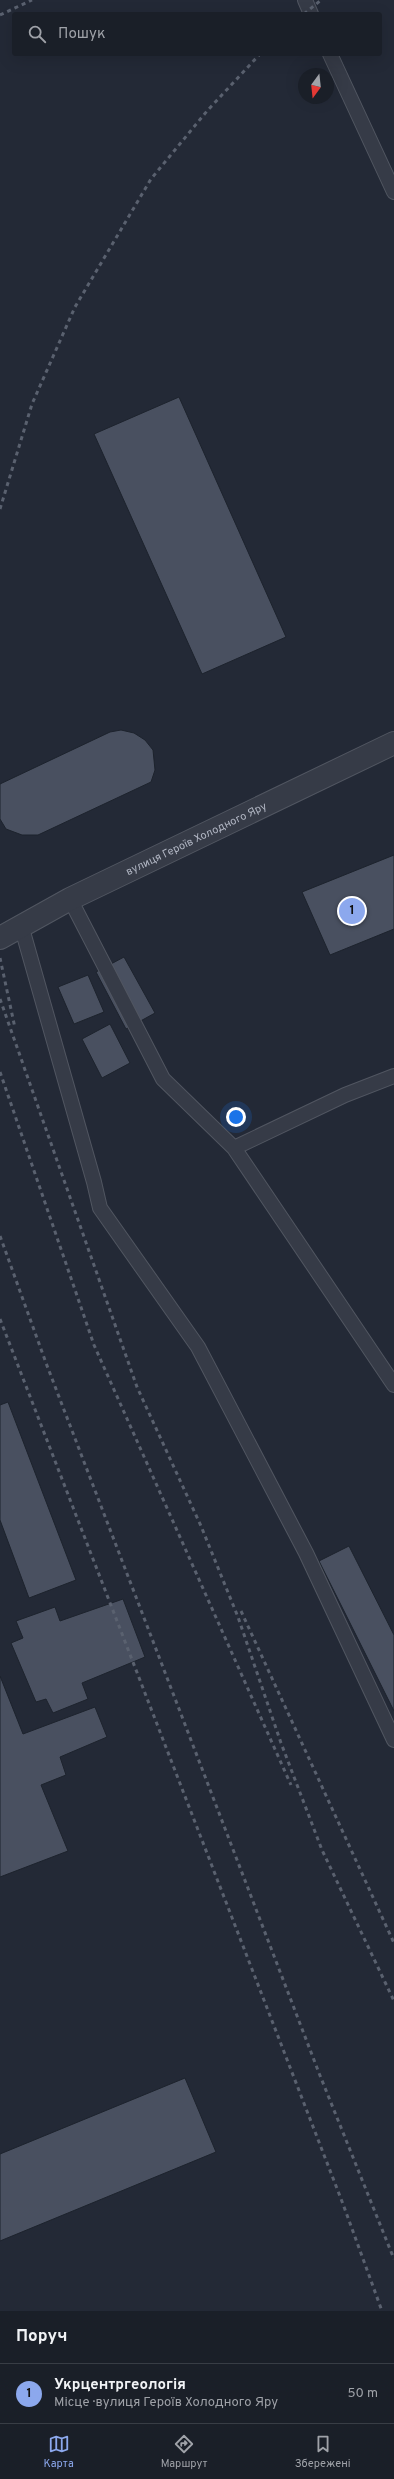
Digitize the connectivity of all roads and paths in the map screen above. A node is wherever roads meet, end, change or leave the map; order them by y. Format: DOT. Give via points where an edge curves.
graph roads {
  1 [pos="306,0"];
  2 [pos="310,12"];
  3 [pos="331,56"];
  4 [pos="394,192"];
  5 [pos="394,743"];
  6 [pos="70,899"];
  7 [pos="21,926"];
  8 [pos="0,938"];
  9 [pos="394,1076"];
  10 [pos="234,1148"];
  11 [pos="394,1385"];
  12 [pos="394,1740"];
  1 -- 2 [label="lane"];
  3 -- 4 [label="lane"];
  5 -- 6 [label="street, вулиця Героїв Холодного Яру"];
  6 -- 7 [label="street, вулиця Героїв Холодного Яру"];
  6 -- 10 [label="lane" via="163,1079"];
  7 -- 8 [label="street, вулиця Героїв Холодного Яру"];
  7 -- 12 [label="lane" via="100,1208 198,1347 306,1553"];
  9 -- 10 [label="lane" via="344,1095"];
  10 -- 11 [label="lane"];
}
